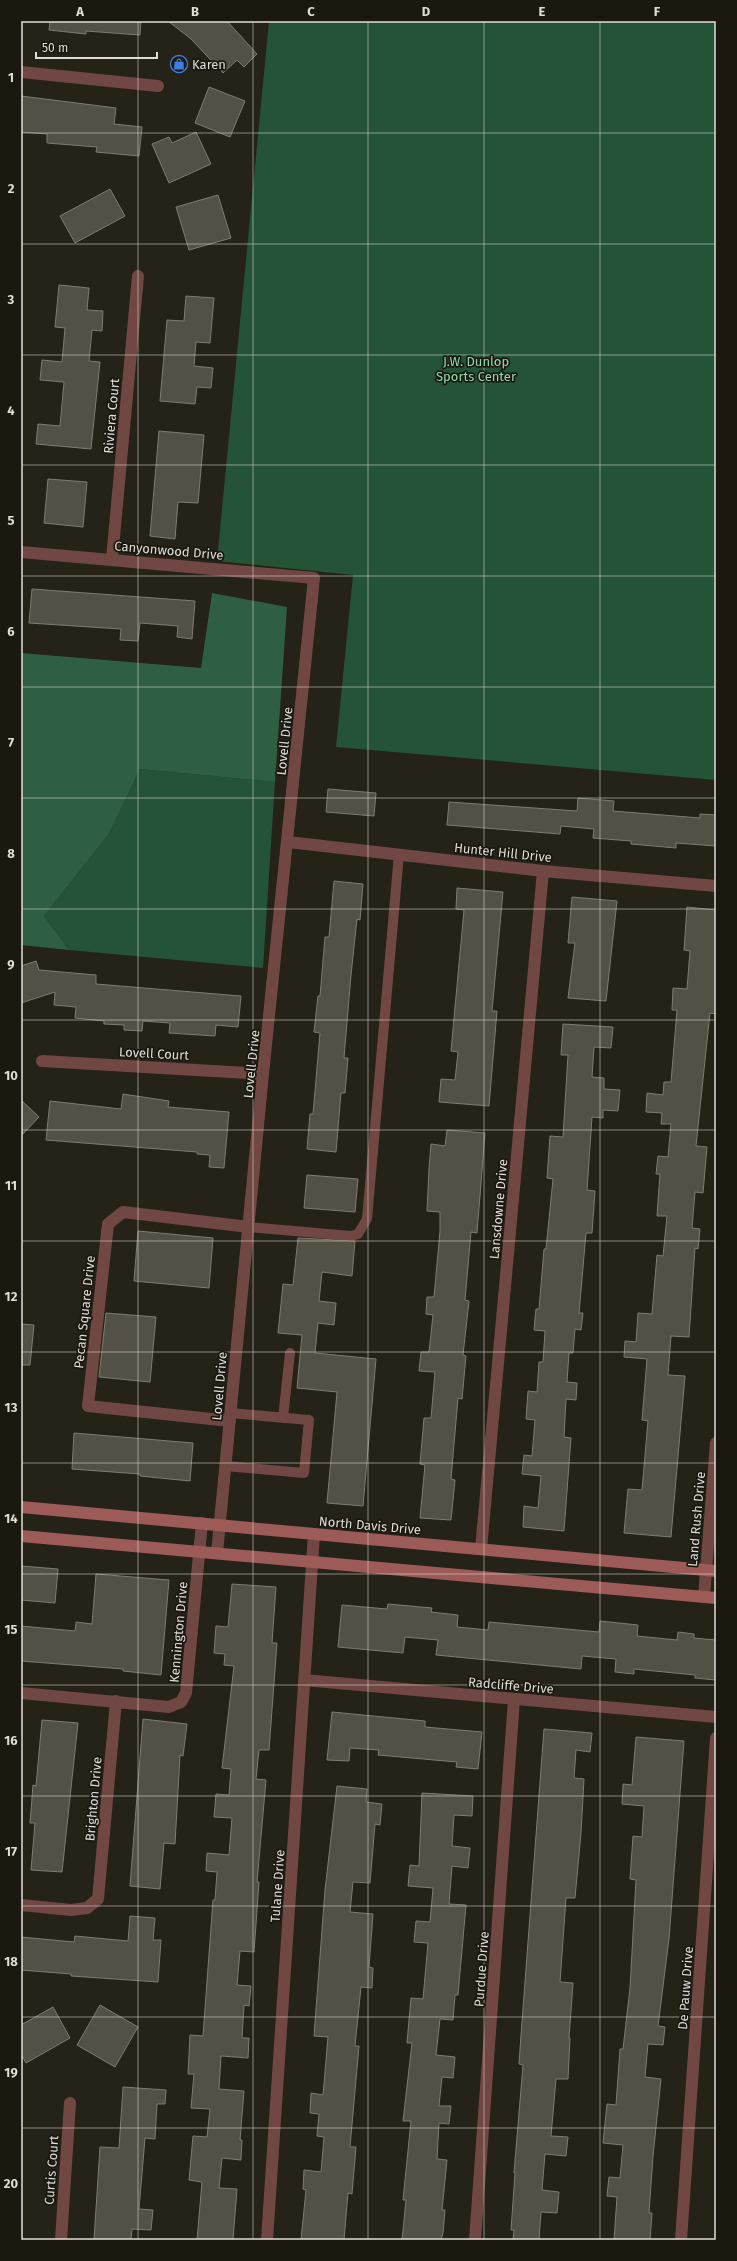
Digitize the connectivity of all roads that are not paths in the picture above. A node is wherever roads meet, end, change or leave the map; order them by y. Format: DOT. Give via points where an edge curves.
graph roads {
  1 [pos="21,72"];
  2 [pos="158,86"];
  3 [pos="138,276"];
  4 [pos="21,552"];
  5 [pos="112,559"];
  6 [pos="314,578"];
  7 [pos="288,842"];
  8 [pos="398,854"];
  9 [pos="543,871"];
  10 [pos="716,886"];
  11 [pos="42,1060"];
  12 [pos="264,1074"];
  13 [pos="249,1227"];
  14 [pos="290,1354"];
  15 [pos="230,1417"];
  16 [pos="283,1418"];
  17 [pos="716,1443"];
  18 [pos="226,1466"];
  19 [pos="21,1507"];
  20 [pos="202,1523"];
  21 [pos="220,1524"];
  22 [pos="314,1534"];
  23 [pos="21,1536"];
  24 [pos="482,1549"];
  25 [pos="199,1551"];
  26 [pos="218,1553"];
  27 [pos="313,1561"];
  28 [pos="711,1571"];
  29 [pos="704,1597"];
  30 [pos="716,1598"];
  31 [pos="304,1680"];
  32 [pos="21,1693"];
  33 [pos="514,1699"];
  34 [pos="116,1701"];
  35 [pos="716,1717"];
  36 [pos="716,1738"];
  37 [pos="21,1905"];
  38 [pos="70,2103"];
  39 [pos="61,2240"];
  40 [pos="267,2240"];
  41 [pos="475,2240"];
  42 [pos="681,2240"];
  1 -- 2 [label="street"];
  3 -- 5 [label="street, Riviera Court"];
  4 -- 5 [label="street, Canyonwood Drive"];
  5 -- 6 [label="street, Canyonwood Drive"];
  6 -- 7 [label="street, Lovell Drive"];
  7 -- 8 [label="street, Hunter Hill Drive"];
  7 -- 12 [label="street, Lovell Drive"];
  8 -- 9 [label="street, Hunter Hill Drive"];
  8 -- 13 [label="lane" via="367,1219 358,1234 350,1236"];
  9 -- 10 [label="street, Hunter Hill Drive"];
  9 -- 24 [label="street, Lansdowne Drive"];
  11 -- 12 [label="street, Lovell Court"];
  12 -- 13 [label="street, Lovell Drive"];
  13 -- 15 [label="street, Lovell Drive"];
  13 -- 15 [label="street, Pecan Square Drive" via="123,1212 108,1224 88,1406"];
  14 -- 16 [label="lane"];
  15 -- 16 [label="lane"];
  15 -- 18 [label="street, Lovell Drive"];
  16 -- 18 [label="lane" via="309,1420 304,1473"];
  17 -- 28 [label="street, Land Rush Drive"];
  18 -- 21 [label="street, Lovell Drive"];
  19 -- 20 [label="street, North Davis Drive"];
  20 -- 21 [label="street, North Davis Drive"];
  20 -- 25 [label="street, Kennington Drive"];
  21 -- 22 [label="street, North Davis Drive"];
  21 -- 26 [label="street, Lovell Drive"];
  22 -- 24 [label="street, North Davis Drive"];
  22 -- 27 [label="street, Tulane Drive"];
  23 -- 25 [label="street"];
  24 -- 28 [label="street, North Davis Drive"];
  25 -- 26 [label="street"];
  25 -- 34 [label="street, Kennington Drive" via="184,1698 181,1702 169,1706"];
  26 -- 27 [label="street"];
  27 -- 29 [label="street"];
  27 -- 31 [label="street, Tulane Drive"];
  28 -- 29 [label="street, Land Rush Drive"];
  29 -- 30 [label="street"];
  31 -- 33 [label="street, Radcliffe Drive"];
  31 -- 40 [label="street, Tulane Drive"];
  32 -- 34 [label="street, Kennington Drive"];
  33 -- 35 [label="street, Radcliffe Drive"];
  33 -- 41 [label="street, Purdue Drive"];
  34 -- 37 [label="street, Brighton Drive" via="98,1899 87,1908 72,1910"];
  36 -- 42 [label="street, De Pauw Drive"];
  38 -- 39 [label="street, Curtis Court"];
}
